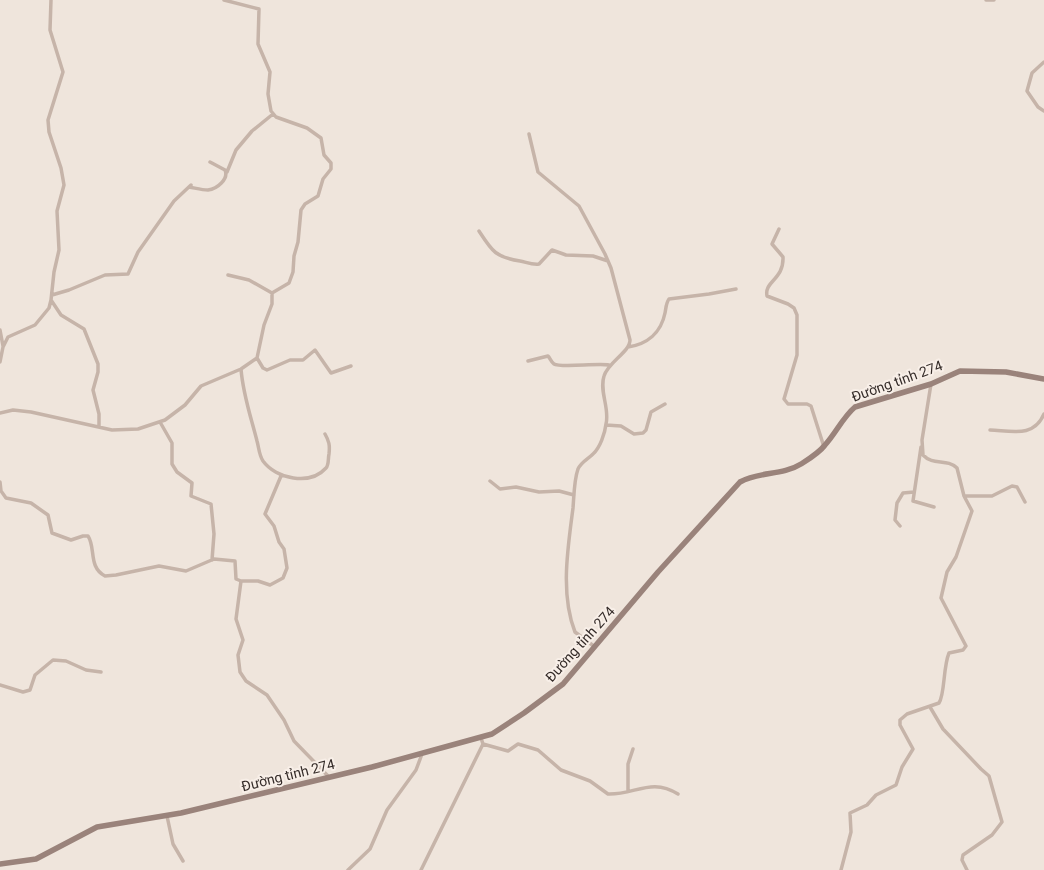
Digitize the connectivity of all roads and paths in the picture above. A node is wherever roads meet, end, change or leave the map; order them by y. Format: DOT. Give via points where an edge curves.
graph roads {
  1 [pos="51,0"];
  2 [pos="224,0"];
  3 [pos="986,0"];
  4 [pos="994,0"];
  5 [pos="1044,62"];
  6 [pos="1044,111"];
  7 [pos="273,114"];
  8 [pos="529,134"];
  9 [pos="210,162"];
  10 [pos="227,172"];
  11 [pos="778,229"];
  12 [pos="479,231"];
  13 [pos="608,261"];
  14 [pos="228,275"];
  15 [pos="736,289"];
  16 [pos="272,293"];
  17 [pos="52,295"];
  18 [pos="51,300"];
  19 [pos="0,330"];
  20 [pos="3,347"];
  21 [pos="628,347"];
  22 [pos="258,358"];
  23 [pos="528,361"];
  24 [pos="0,362"];
  25 [pos="609,365"];
  26 [pos="351,366"];
  27 [pos="241,370"];
  28 [pos="1044,379"];
  29 [pos="931,384"];
  30 [pos="665,404"];
  31 [pos="0,412"];
  32 [pos="1044,414"];
  33 [pos="160,422"];
  34 [pos="606,425"];
  35 [pos="99,427"];
  36 [pos="990,430"];
  37 [pos="325,434"];
  38 [pos="922,440"];
  39 [pos="824,447"];
  40 [pos="281,476"];
  41 [pos="490,480"];
  42 [pos="0,482"];
  43 [pos="914,492"];
  44 [pos="574,495"];
  45 [pos="964,496"];
  46 [pos="1025,502"];
  47 [pos="934,507"];
  48 [pos="900,526"];
  49 [pos="212,560"];
  50 [pos="242,581"];
  51 [pos="595,647"];
  52 [pos="101,672"];
  53 [pos="0,684"];
  54 [pos="930,707"];
  55 [pos="481,738"];
  56 [pos="483,744"];
  57 [pos="633,749"];
  58 [pos="422,754"];
  59 [pos="329,777"];
  60 [pos="628,791"];
  61 [pos="678,794"];
  62 [pos="167,816"];
  63 [pos="183,861"];
  64 [pos="0,864"];
  65 [pos="348,870"];
  66 [pos="421,870"];
  67 [pos="841,870"];
  68 [pos="967,870"];
  1 -- 17 [label="street" via="50,30 63,72 49,114 48,126 64,185 57,211 59,250"];
  2 -- 7 [label="street" via="260,11 258,44 270,72 268,99"];
  3 -- 4 [label="street"];
  5 -- 6 [label="street" via="1032,73 1027,91"];
  7 -- 10 [label="street" via="236,150"];
  7 -- 16 [label="street" via="307,128 321,138 323,152 331,163 331,169 322,182 318,196 305,204 301,210 291,280"];
  8 -- 13 [label="street" via="538,172 579,206"];
  9 -- 10 [label="street"];
  10 -- 17 [label="street" via="223,181 210,190 190,186 174,201 138,252 128,274 105,275"];
  11 -- 39 [label="street" via="772,244 783,257 782,270 767,288 767,296 788,304 794,308 797,315 797,355 784,399 788,404 810,405"];
  12 -- 13 [label="street" via="490,249 509,260 539,264 552,250 566,255 593,256"];
  13 -- 21 [label="street" via="630,340"];
  14 -- 16 [label="street" via="249,280"];
  15 -- 21 [label="street" via="669,298 664,319 653,336 646,343"];
  16 -- 22 [label="street" via="272,304 264,325"];
  17 -- 18 [label="street"];
  18 -- 20 [label="street" via="49,308 35,325 8,337"];
  18 -- 35 [label="street" via="61,315 84,329 98,364 93,390 99,414"];
  19 -- 20 [label="street"];
  20 -- 24 [label="street"];
  21 -- 25 [label="street"];
  22 -- 26 [label="street" via="267,370 290,360 303,360 315,350 331,373"];
  22 -- 27 [label="street"];
  23 -- 25 [label="street" via="548,356 559,366"];
  25 -- 34 [label="street" via="603,381"];
  27 -- 33 [label="street" via="201,386 185,405"];
  27 -- 40 [label="street" via="244,396 261,456 266,465"];
  28 -- 29 [label="main road, Đường tỉnh 274" via="1017,373 970,370 950,374"];
  29 -- 38 [label="street"];
  29 -- 39 [label="main road, Đường tỉnh 274" via="856,407 849,412"];
  30 -- 34 [label="street" via="651,412 644,433 634,434 621,426"];
  31 -- 35 [label="street" via="31,412"];
  32 -- 36 [label="street" via="1038,425 1029,431"];
  33 -- 35 [label="street" via="129,431"];
  33 -- 49 [label="street" via="172,443 172,464 177,472 192,483 191,496 211,504 214,534"];
  34 -- 44 [label="street" via="596,451 579,468"];
  37 -- 40 [label="street" via="330,444 328,465 324,470 305,479"];
  38 -- 43 [label="street"];
  38 -- 45 [label="street" via="923,455 927,460 950,463 957,468"];
  39 -- 51 [label="main road, Đường tỉnh 274" via="792,469 756,474 740,482 658,572"];
  40 -- 50 [label="street" via="265,514 274,526 284,549 286,575 270,585"];
  41 -- 44 [label="street" via="500,488 516,487 539,492 559,491"];
  42 -- 49 [label="street" via="1,491 6,498 31,503 48,515 52,533 72,540 88,536 92,558 98,570 105,576 159,566 186,572"];
  43 -- 47 [label="street" via="915,503"];
  43 -- 48 [label="street" via="903,493 898,500 896,520"];
  44 -- 51 [label="street" via="566,566 567,591 574,632"];
  45 -- 46 [label="street" via="992,496 1012,486 1017,487"];
  45 -- 54 [label="street" via="971,508 971,515 956,557 947,572 940,598 966,646 963,650 949,653 943,676 941,700"];
  49 -- 50 [label="street" via="235,561 235,577"];
  50 -- 59 [label="street" via="236,619 243,640 238,655 240,672 246,681 267,695 284,720 294,741"];
  51 -- 55 [label="main road, Đường tỉnh 274" via="558,688 499,731"];
  52 -- 53 [label="street" via="86,670 66,661 53,660 35,675 30,690 23,692"];
  54 -- 67 [label="street" via="907,714 900,720 900,725 912,746 912,752 902,767 896,786 876,795 867,805 850,813 851,832"];
  54 -- 68 [label="street" via="943,729 989,776 1000,812 1002,822 992,835 963,854 962,860"];
  55 -- 56 [label="street"];
  55 -- 58 [label="main road, Đường tỉnh 274"];
  56 -- 60 [label="street" via="508,751 521,744 538,750 561,770 590,781 604,792 611,794"];
  56 -- 66 [label="street"];
  57 -- 60 [label="street" via="628,764"];
  58 -- 59 [label="main road, Đường tỉnh 274"];
  58 -- 65 [label="street" via="408,782 387,810 370,849"];
  59 -- 62 [label="main road, Đường tỉnh 274"];
  60 -- 61 [label="street" via="654,786 667,787"];
  62 -- 63 [label="street" via="173,844"];
  62 -- 64 [label="main road, Đường tỉnh 274" via="97,827 36,859"];
}
